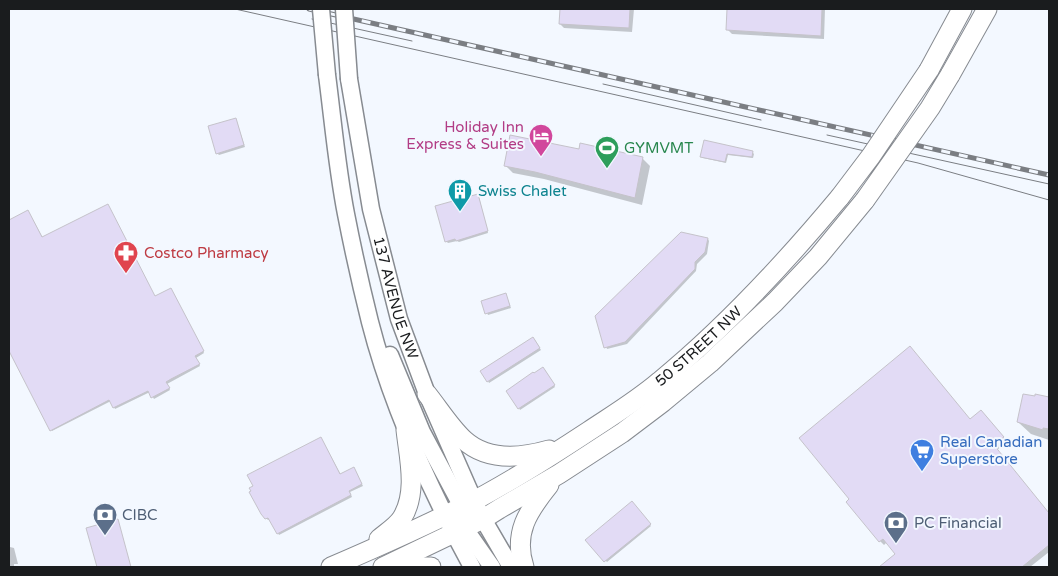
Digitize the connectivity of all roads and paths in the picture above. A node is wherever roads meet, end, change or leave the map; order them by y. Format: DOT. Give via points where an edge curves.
graph roads {
  1 [pos="321,9"];
  2 [pos="344,9"];
  3 [pos="962,9"];
  4 [pos="987,9"];
  5 [pos="370,323"];
  6 [pos="427,394"];
  7 [pos="406,430"];
  8 [pos="570,444"];
  9 [pos="559,474"];
  10 [pos="468,504"];
  11 [pos="445,516"];
  12 [pos="482,519"];
  13 [pos="459,530"];
  14 [pos="365,552"];
  15 [pos="331,567"];
  16 [pos="383,567"];
  17 [pos="416,567"];
  18 [pos="431,567"];
  19 [pos="472,567"];
  20 [pos="492,567"];
  21 [pos="511,567"];
  22 [pos="524,567"];
  1 -- 5 [label="main road, 137 AVENUE NW, bridge" via="346,213"];
  2 -- 6 [label="main road, 137 AVENUE NW, bridge" via="349,79 371,208 399,319"];
  3 -- 8 [label="main road, 50 STREET NW, bridge" via="929,70 871,156 760,289 660,382"];
  4 -- 9 [label="main road, 50 STREET NW, bridge" via="930,108 865,200 818,257 691,380 622,433"];
  5 -- 7 [label="main road, 137 AVENUE NW"];
  5 -- 10 [label="main road" via="390,354 422,432"];
  6 -- 8 [label="main road" via="464,440 484,452 515,457"];
  6 -- 10 [label="main road, 137 AVENUE NW"];
  7 -- 11 [label="main road, 137 AVENUE NW"];
  7 -- 14 [label="main road" via="412,479 407,507 401,519"];
  8 -- 10 [label="main road, 50 STREET NW"];
  9 -- 12 [label="main road, 50 STREET NW"];
  9 -- 22 [label="main road" via="533,505 523,525 520,554"];
  10 -- 11 [label="main road, 50 STREET NW"];
  10 -- 12 [label="main road, 137 AVENUE NW"];
  11 -- 13 [label="main road, 137 AVENUE NW"];
  11 -- 14 [label="main road, 50 STREET NW"];
  12 -- 13 [label="main road, 50 STREET NW"];
  12 -- 21 [label="main road, 137 AVENUE NW"];
  13 -- 16 [label="main road, 50 STREET NW"];
  13 -- 19 [label="main road, 137 AVENUE NW"];
  13 -- 20 [label="main road"];
  14 -- 15 [label="main road, 50 STREET NW"];
  17 -- 18 [label="main road"];
}
